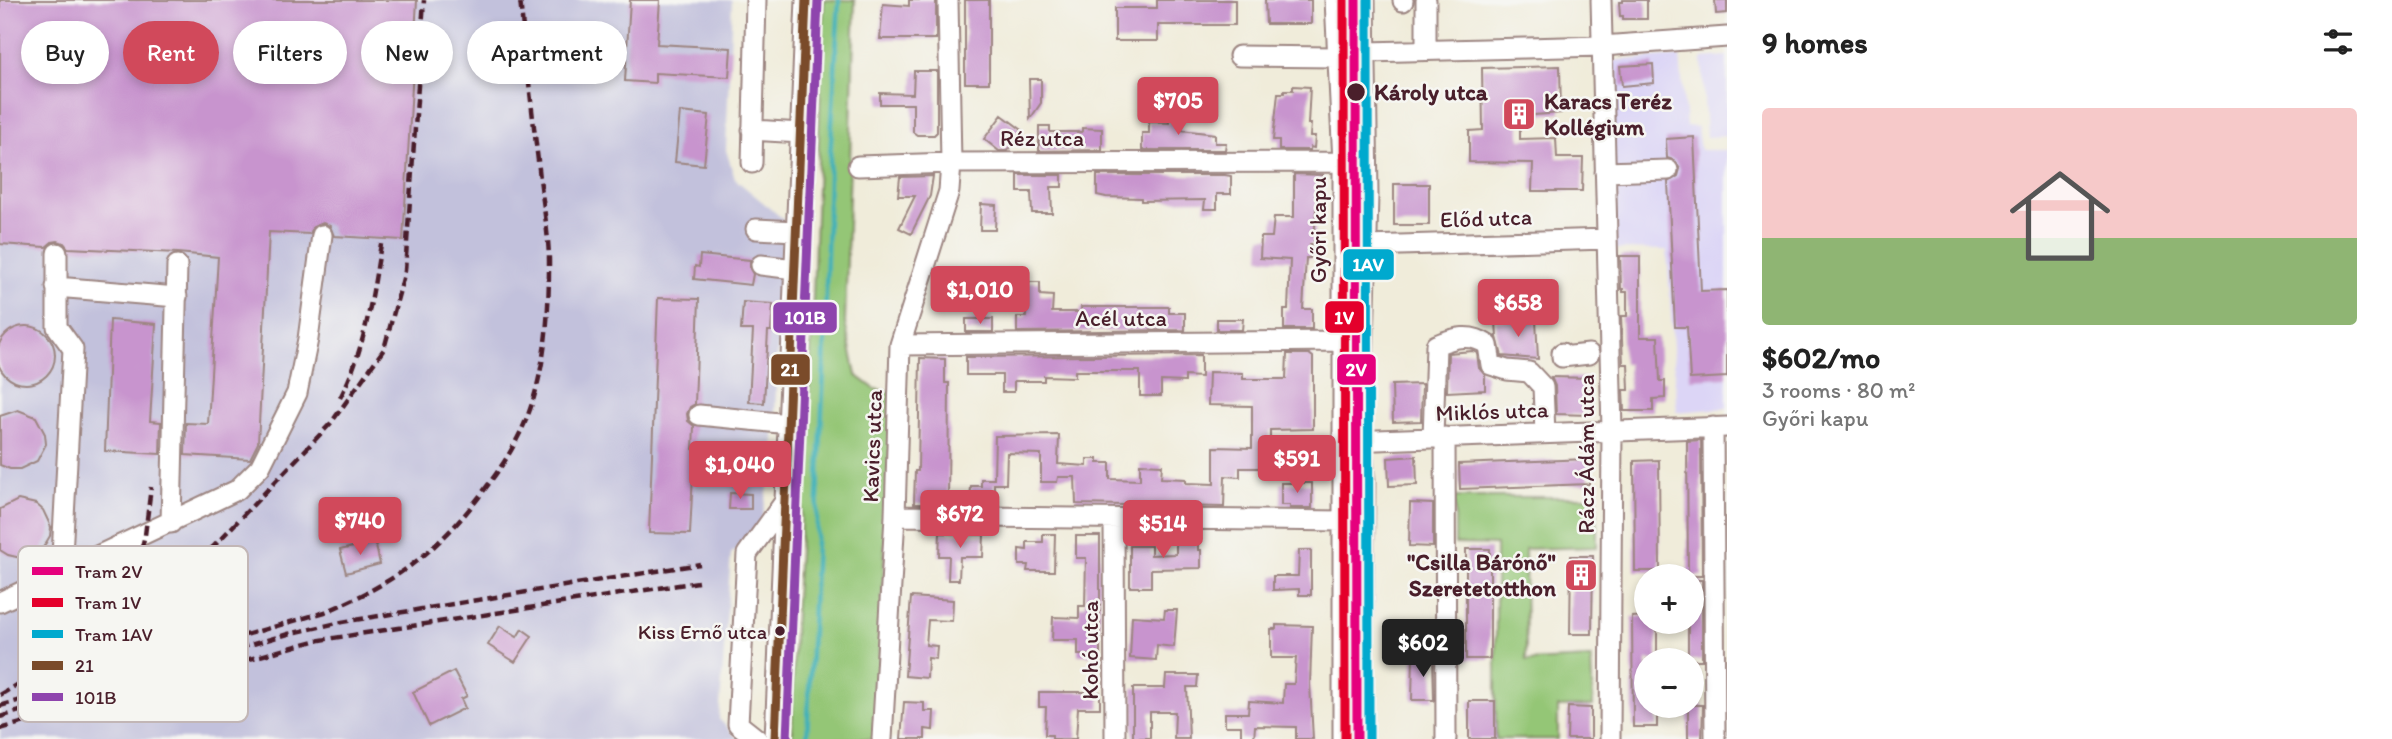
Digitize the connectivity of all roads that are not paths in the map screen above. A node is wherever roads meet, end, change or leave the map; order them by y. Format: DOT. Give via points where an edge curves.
graph roads {
  1 [pos="756,0"];
  2 [pos="806,0"];
  3 [pos="948,0"];
  4 [pos="1335,0"];
  5 [pos="1365,0"];
  6 [pos="1426,0"];
  7 [pos="1601,0"];
  8 [pos="1727,37"];
  9 [pos="1602,46"];
  10 [pos="1426,50"];
  11 [pos="1367,52"];
  12 [pos="1239,56"];
  13 [pos="1336,57"];
  14 [pos="752,130"];
  15 [pos="801,132"];
  16 [pos="1343,162"];
  17 [pos="751,163"];
  18 [pos="951,163"];
  19 [pos="858,166"];
  20 [pos="1668,170"];
  21 [pos="1605,172"];
  22 [pos="756,229"];
  23 [pos="796,232"];
  24 [pos="321,235"];
  25 [pos="1607,239"];
  26 [pos="1366,246"];
  27 [pos="57,253"];
  28 [pos="177,265"];
  29 [pos="761,265"];
  30 [pos="794,269"];
  31 [pos="56,287"];
  32 [pos="177,297"];
  33 [pos="1343,341"];
  34 [pos="900,345"];
  35 [pos="1562,353"];
  36 [pos="1589,354"];
  37 [pos="699,415"];
  38 [pos="789,424"];
  39 [pos="1720,427"];
  40 [pos="1612,430"];
  41 [pos="1545,433"];
  42 [pos="1439,437"];
  43 [pos="1353,441"];
  44 [pos="784,503"];
  45 [pos="895,516"];
  46 [pos="1114,520"];
  47 [pos="1343,521"];
  48 [pos="171,523"];
  49 [pos="62,546"];
  50 [pos="121,546"];
  51 [pos="1721,591"];
  52 [pos="18,594"];
  53 [pos="0,602"];
  54 [pos="757,739"];
  55 [pos="775,739"];
  56 [pos="882,739"];
  57 [pos="1115,739"];
  58 [pos="1343,739"];
  59 [pos="1363,739"];
  60 [pos="1446,739"];
  61 [pos="1610,739"];
  62 [pos="1715,739"];
  1 -- 14 [label="street"];
  2 -- 15 [label="street"];
  3 -- 18 [label="street, Kavics utca"];
  4 -- 13 [label="street, Győri kapu"];
  5 -- 11 [label="street, Győri kapu"];
  6 -- 10 [label="street"];
  7 -- 9 [label="street, Rácz Ádám utca"];
  8 -- 9 [label="street"];
  9 -- 10 [label="street"];
  9 -- 21 [label="street, Rácz Ádám utca"];
  10 -- 11 [label="street"];
  11 -- 26 [label="street, Győri kapu"];
  12 -- 13 [label="street"];
  13 -- 16 [label="street, Győri kapu"];
  14 -- 15 [label="street"];
  14 -- 17 [label="street"];
  15 -- 23 [label="street"];
  16 -- 18 [label="street, Réz utca"];
  16 -- 33 [label="street, Győri kapu"];
  18 -- 19 [label="street, Réz utca"];
  18 -- 34 [label="street, Kavics utca" via="949,191"];
  20 -- 21 [label="street"];
  21 -- 25 [label="street, Rácz Ádám utca"];
  22 -- 23 [label="street"];
  23 -- 30 [label="street"];
  24 -- 48 [label="street" via="297,393 260,467 237,490"];
  25 -- 26 [label="street, Előd utca"];
  25 -- 40 [label="street, Rácz Ádám utca"];
  26 -- 43 [label="street, Győri kapu"];
  27 -- 31 [label="street"];
  28 -- 32 [label="street"];
  29 -- 30 [label="street"];
  30 -- 38 [label="street"];
  31 -- 32 [label="street"];
  31 -- 49 [label="street" via="57,327 73,349"];
  32 -- 48 [label="street"];
  33 -- 34 [label="street, Acél utca"];
  33 -- 43 [label="street, Győri kapu"];
  34 -- 45 [label="street, Kavics utca"];
  35 -- 36 [label="street"];
  37 -- 38 [label="street"];
  38 -- 44 [label="street"];
  39 -- 40 [label="street, Miklós utca"];
  39 -- 51 [label="street"];
  40 -- 41 [label="street, Miklós utca"];
  40 -- 61 [label="street, Rácz Ádám utca"];
  41 -- 42 [label="street, Miklós utca"];
  41 -- 42 [label="street" via="1543,387 1530,372 1491,365 1488,345 1477,338 1453,338 1436,345"];
  42 -- 43 [label="street, Miklós utca"];
  42 -- 60 [label="street"];
  43 -- 47 [label="street, Győri kapu"];
  43 -- 59 [label="street, Győri kapu" via="1366,481"];
  44 -- 54 [label="street" via="747,554 738,724"];
  44 -- 55 [label="street"];
  45 -- 46 [label="street"];
  45 -- 56 [label="street, Kavics utca"];
  46 -- 47 [label="street"];
  46 -- 57 [label="street, Kohó utca"];
  47 -- 58 [label="street, Győri kapu"];
  48 -- 50 [label="street"];
  51 -- 62 [label="street"];
  52 -- 53 [label="street"];
}
